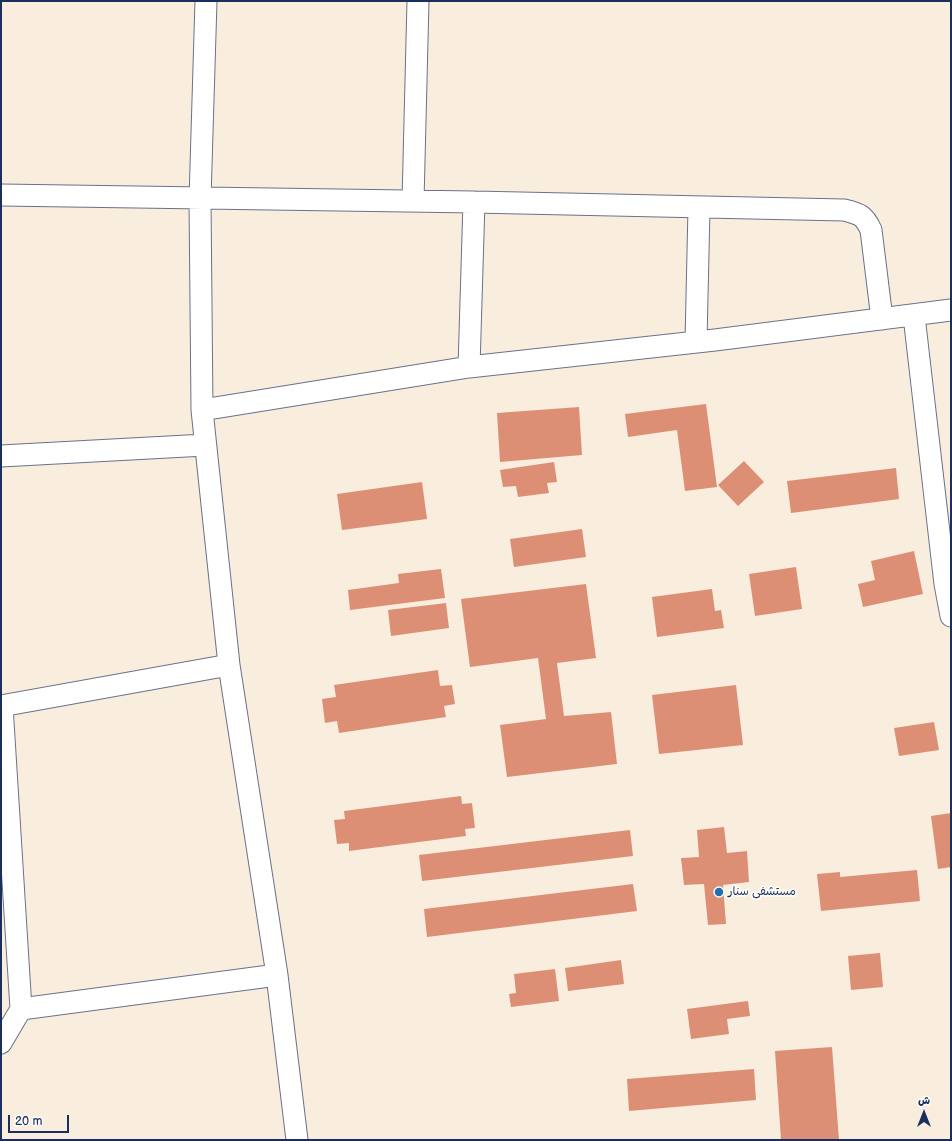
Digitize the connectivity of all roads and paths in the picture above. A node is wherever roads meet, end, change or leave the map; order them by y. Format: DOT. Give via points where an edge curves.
graph roads {
  1 [pos="206,1"];
  2 [pos="418,1"];
  3 [pos="1,195"];
  4 [pos="200,199"];
  5 [pos="413,201"];
  6 [pos="474,202"];
  7 [pos="699,208"];
  8 [pos="951,310"];
  9 [pos="914,316"];
  10 [pos="882,319"];
  11 [pos="696,342"];
  12 [pos="469,367"];
  13 [pos="202,410"];
  14 [pos="205,445"];
  15 [pos="1,456"];
  16 [pos="948,583"];
  17 [pos="951,616"];
  18 [pos="229,665"];
  19 [pos="1,706"];
  20 [pos="8,923"];
  21 [pos="277,975"];
  22 [pos="21,1010"];
  23 [pos="1,1042"];
  24 [pos="298,1140"];
  1 -- 4 [label="street"];
  2 -- 5 [label="street"];
  3 -- 4 [label="street"];
  4 -- 5 [label="street"];
  4 -- 13 [label="street"];
  5 -- 6 [label="street"];
  6 -- 7 [label="street"];
  6 -- 12 [label="street"];
  7 -- 10 [label="street" via="844,210 857,213 866,219 871,230"];
  7 -- 11 [label="street"];
  8 -- 9 [label="street"];
  9 -- 10 [label="street"];
  9 -- 16 [label="street"];
  10 -- 11 [label="street"];
  11 -- 12 [label="street"];
  12 -- 13 [label="street"];
  13 -- 14 [label="street"];
  14 -- 15 [label="street"];
  14 -- 18 [label="street"];
  16 -- 17 [label="street"];
  18 -- 19 [label="street"];
  18 -- 21 [label="street"];
  19 -- 20 [label="street"];
  20 -- 22 [label="street"];
  21 -- 22 [label="street"];
  21 -- 24 [label="street"];
  22 -- 23 [label="street"];
}
